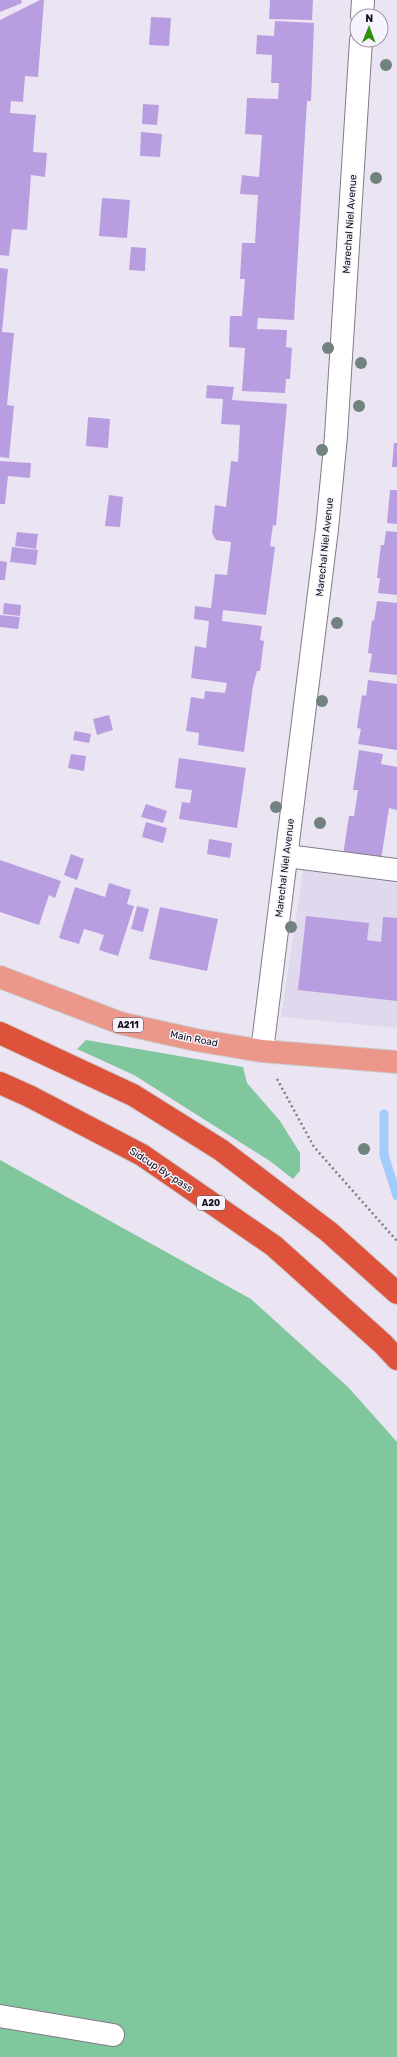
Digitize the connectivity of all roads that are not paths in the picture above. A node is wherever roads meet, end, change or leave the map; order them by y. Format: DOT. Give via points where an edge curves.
graph roads {
  1 [pos="361,48"];
  2 [pos="287,856"];
  3 [pos="397,870"];
  4 [pos="0,977"];
  5 [pos="0,1034"];
  6 [pos="262,1051"];
  7 [pos="397,1062"];
  8 [pos="0,1084"];
  9 [pos="397,1293"];
  10 [pos="397,1360"];
  11 [pos="0,2016"];
  12 [pos="113,2035"];
  1 -- 2 [label="street, Marechal Niel Avenue" via="336,444"];
  2 -- 3 [label="street"];
  2 -- 6 [label="street, Marechal Niel Avenue"];
  4 -- 6 [label="main road, Main Road / A211" via="120,1023"];
  5 -- 9 [label="highway" via="133,1095 221,1150 329,1232"];
  6 -- 7 [label="main road, Main Road / A211"];
  8 -- 10 [label="highway, Sidcup By-pass / A20" via="29,1096 142,1155 274,1246 383,1344"];
  11 -- 12 [label="street"];
}
